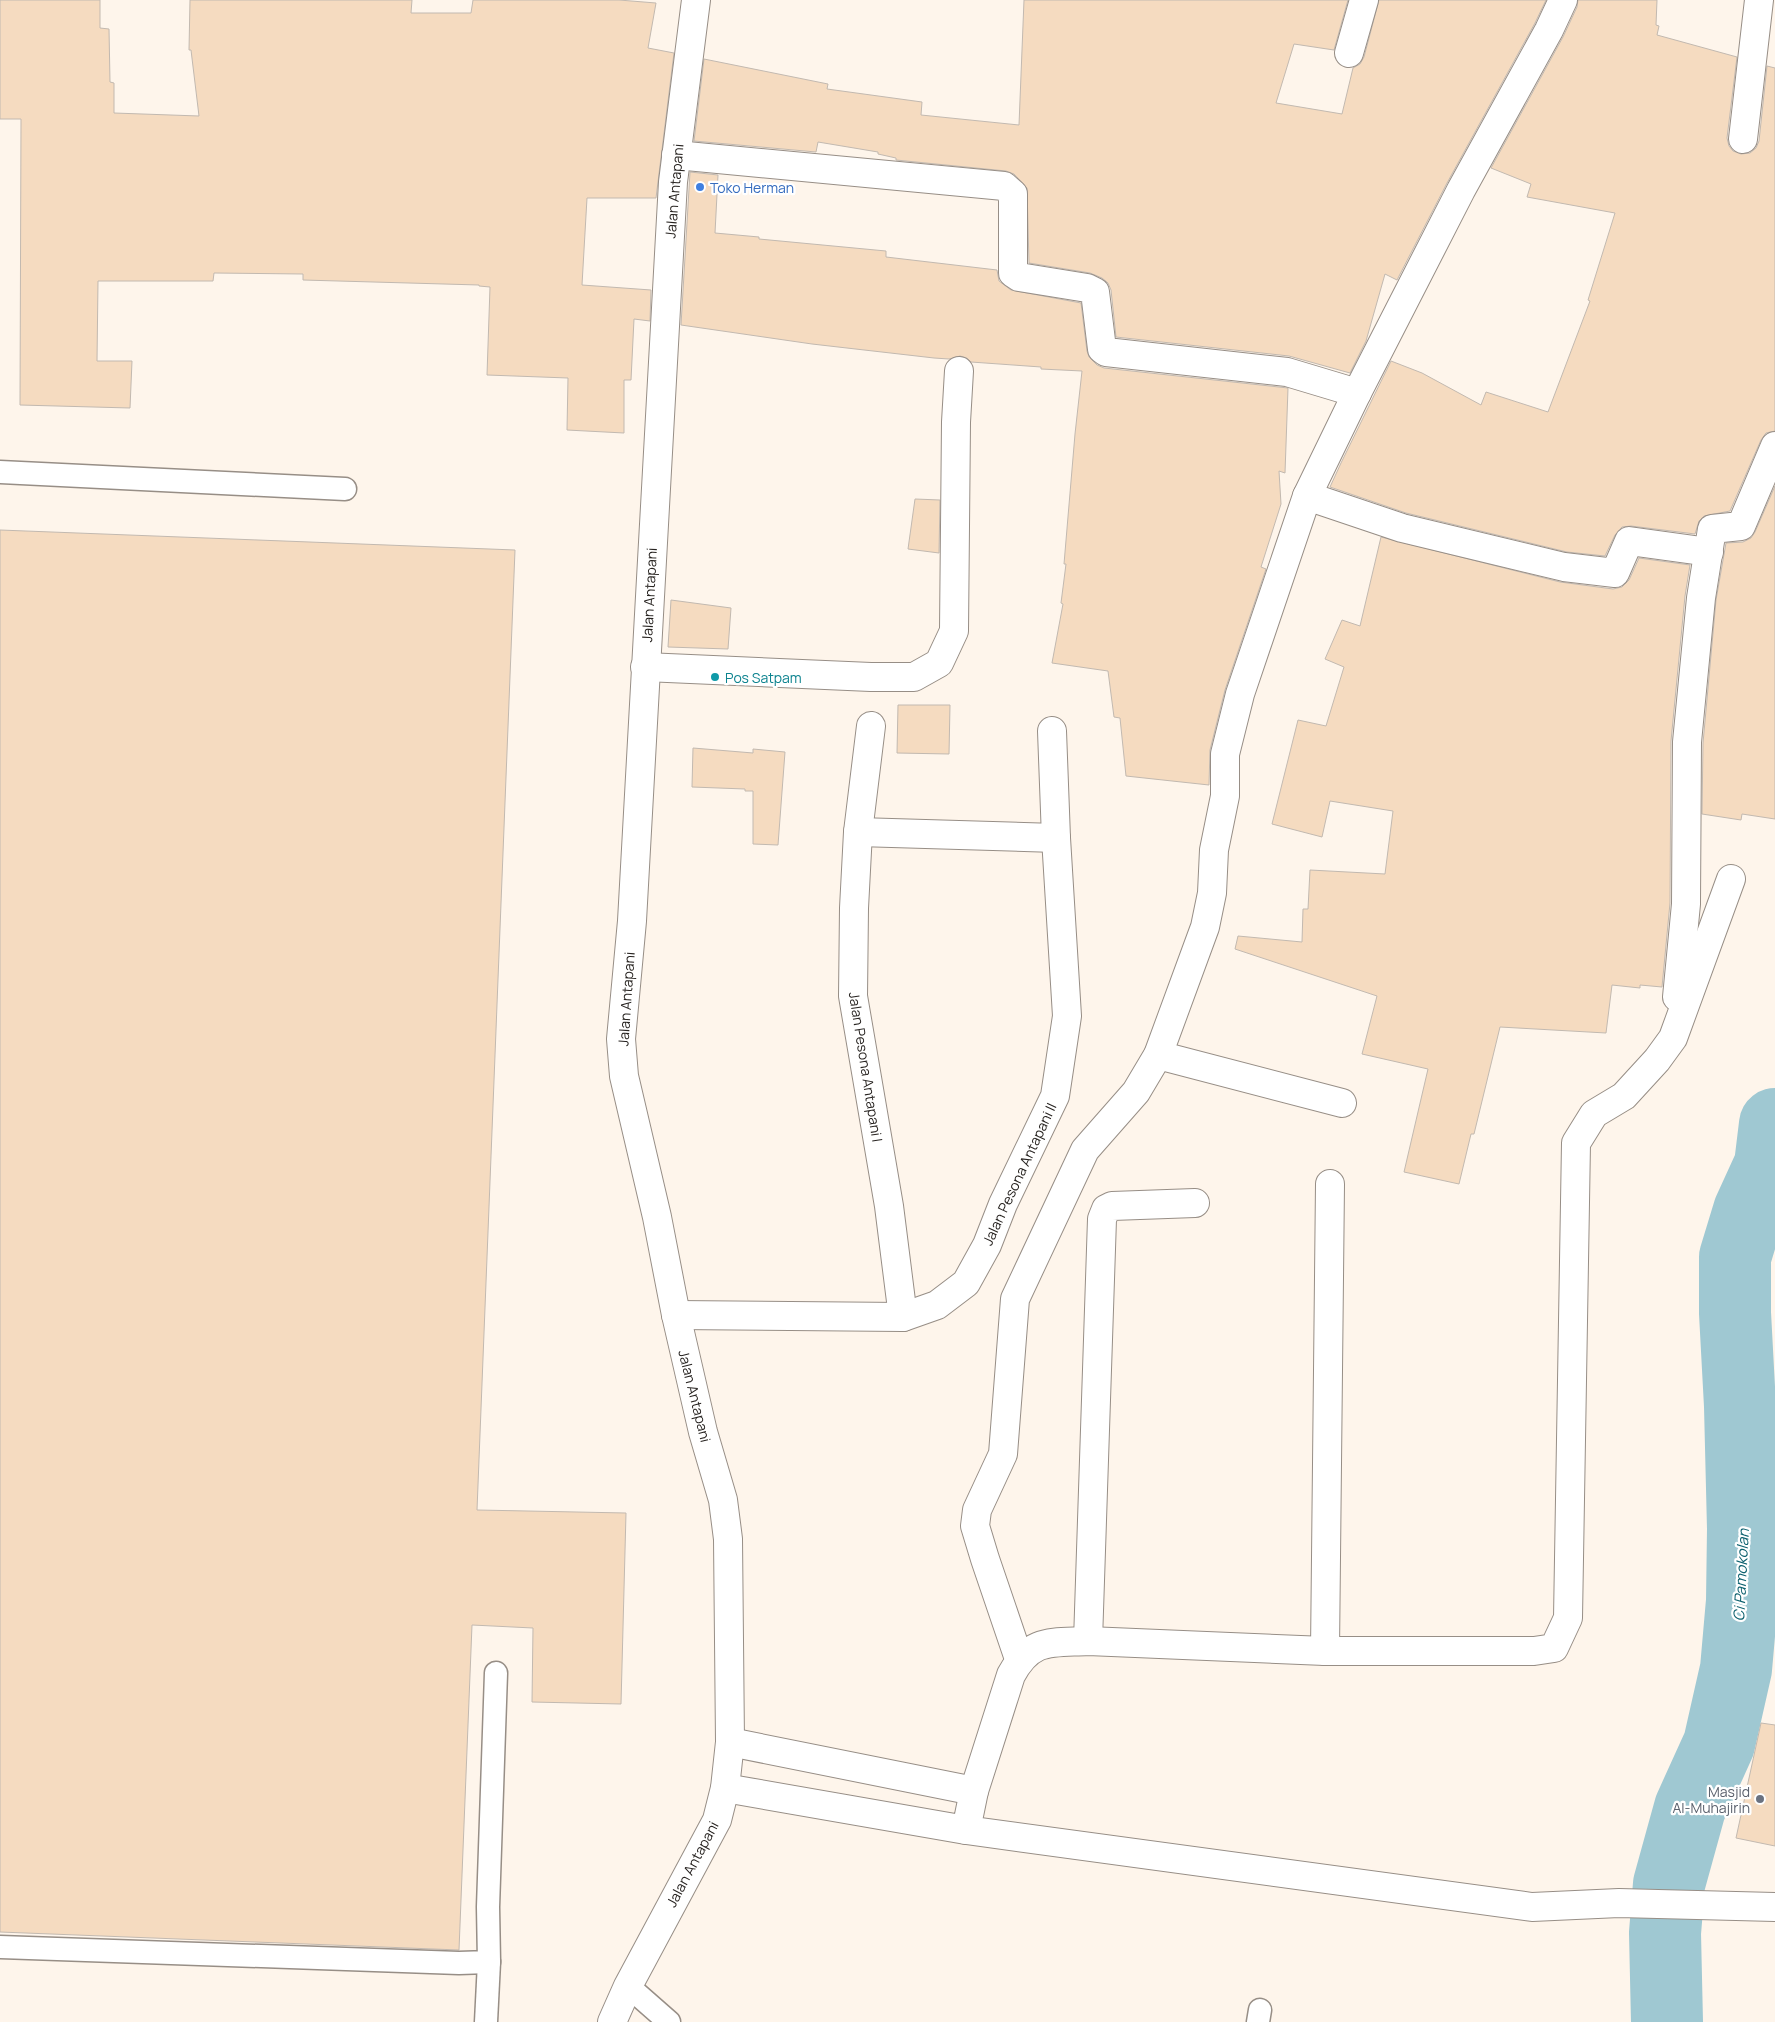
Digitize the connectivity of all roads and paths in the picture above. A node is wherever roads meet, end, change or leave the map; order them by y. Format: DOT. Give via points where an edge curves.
graph roads {
  1 [pos="696,0"];
  2 [pos="1364,0"];
  3 [pos="1563,0"];
  4 [pos="1759,0"];
  5 [pos="1349,53"];
  6 [pos="1743,139"];
  7 [pos="676,155"];
  8 [pos="959,371"];
  9 [pos="1357,392"];
  10 [pos="1775,446"];
  11 [pos="0,472"];
  12 [pos="345,489"];
  13 [pos="1307,496"];
  14 [pos="1709,552"];
  15 [pos="645,667"];
  16 [pos="871,726"];
  17 [pos="1052,731"];
  18 [pos="858,832"];
  19 [pos="1056,838"];
  20 [pos="1731,879"];
  21 [pos="1673,1038"];
  22 [pos="1158,1055"];
  23 [pos="1342,1103"];
  24 [pos="1330,1184"];
  25 [pos="1195,1203"];
  26 [pos="676,1315"];
  27 [pos="903,1317"];
  28 [pos="1088,1641"];
  29 [pos="1325,1651"];
  30 [pos="1019,1659"];
  31 [pos="496,1673"];
  32 [pos="730,1742"];
  33 [pos="725,1788"];
  34 [pos="974,1791"];
  35 [pos="966,1830"];
  36 [pos="1775,1907"];
  37 [pos="0,1947"];
  38 [pos="489,1962"];
  39 [pos="628,1986"];
  40 [pos="486,2022"];
  41 [pos="612,2022"];
  42 [pos="669,2022"];
  1 -- 7 [label="street, Jalan Antapani"];
  2 -- 5 [label="street"];
  3 -- 9 [label="street"];
  4 -- 6 [label="street"];
  7 -- 9 [label="street" via="1004,186 1013,194 1013,274 1019,278 1095,292 1100,340 1106,352 1286,372"];
  7 -- 15 [label="street, Jalan Antapani"];
  8 -- 15 [label="street" via="954,631 939,663 914,677"];
  9 -- 13 [label="street"];
  10 -- 14 [label="street" via="1741,526 1712,529"];
  11 -- 12 [label="lane"];
  13 -- 14 [label="street" via="1402,528 1564,567 1615,573 1629,541"];
  13 -- 22 [label="street" via="1240,694 1225,754 1225,796 1214,850 1212,893 1205,927"];
  14 -- 21 [label="street" via="1701,598 1687,742 1686,904"];
  15 -- 26 [label="street, Jalan Antapani" via="632,921 621,1038 624,1076"];
  16 -- 18 [label="street, Jalan Pesona Antapani I"];
  17 -- 19 [label="street, Jalan Pesona Antapani II"];
  18 -- 19 [label="street"];
  18 -- 27 [label="street, Jalan Pesona Antapani I" via="853,996 889,1206"];
  19 -- 27 [label="street, Jalan Pesona Antapani II" via="1067,1016 1055,1096 987,1245 966,1283 938,1305"];
  20 -- 21 [label="street"];
  21 -- 29 [label="street" via="1658,1060 1624,1096 1594,1114 1576,1143 1568,1618 1554,1648 1534,1651"];
  22 -- 23 [label="street"];
  22 -- 30 [label="street" via="1136,1092 1085,1150 1015,1299 1003,1454 977,1510 975,1526"];
  24 -- 29 [label="street"];
  25 -- 28 [label="street" via="1112,1206 1106,1209 1102,1220"];
  26 -- 27 [label="street, Jalan Pesona Antapani II"];
  26 -- 32 [label="street, Jalan Antapani" via="723,1500 727,1530"];
  28 -- 29 [label="street"];
  28 -- 30 [label="street" via="1048,1643 1033,1648"];
  30 -- 34 [label="street" via="1011,1674"];
  31 -- 38 [label="lane"];
  32 -- 33 [label="street, Jalan Antapani"];
  32 -- 34 [label="street"];
  33 -- 35 [label="street"];
  33 -- 39 [label="street, Jalan Antapani" via="717,1820"];
  34 -- 35 [label="street"];
  35 -- 36 [label="street" via="1532,1907 1619,1903"];
  37 -- 38 [label="lane"];
  38 -- 40 [label="lane"];
  39 -- 41 [label="street, Jalan Antapani"];
  39 -- 42 [label="lane"];
}
